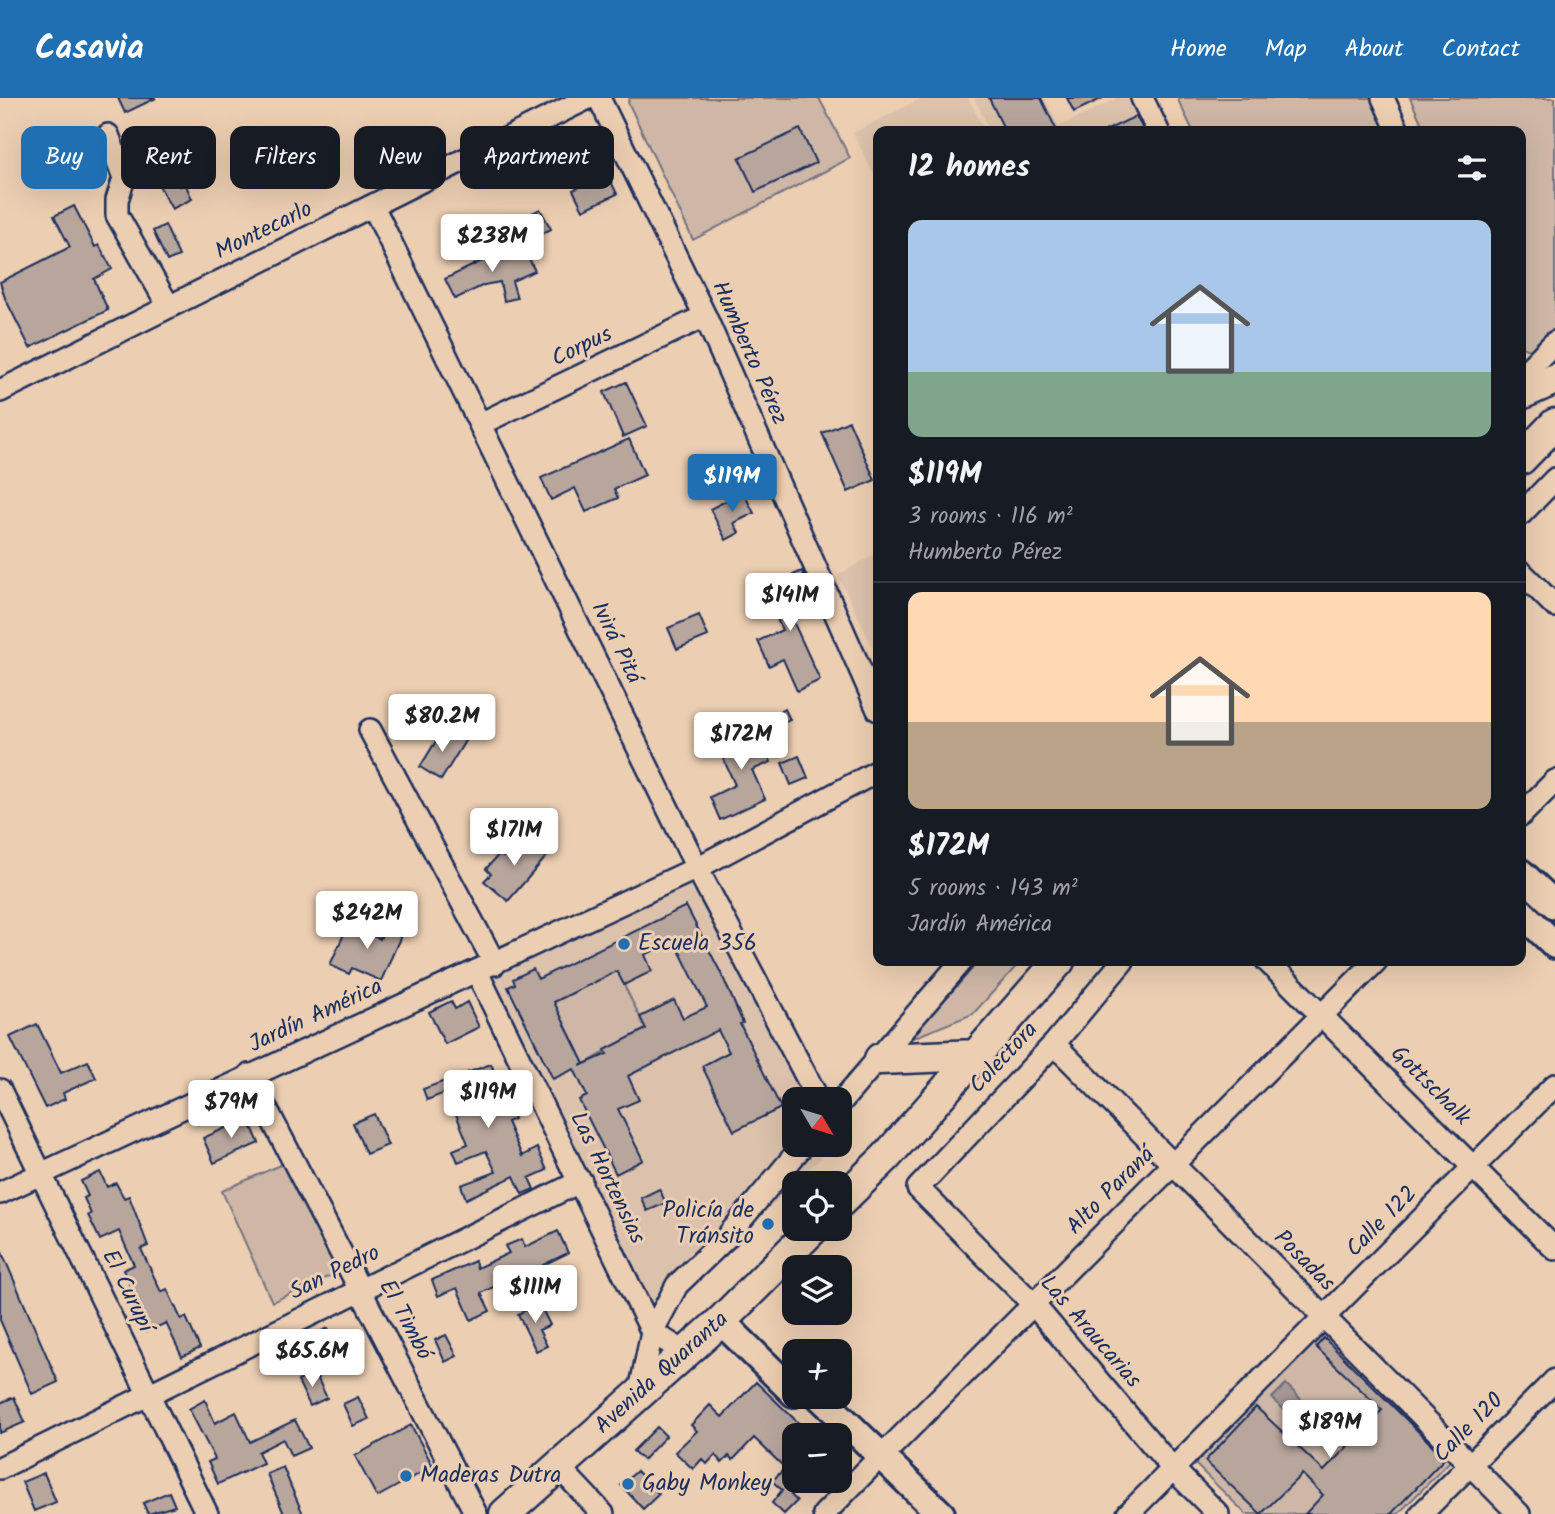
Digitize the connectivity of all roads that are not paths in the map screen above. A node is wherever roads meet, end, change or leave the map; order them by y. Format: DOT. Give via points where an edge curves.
graph roads {
  1 [pos="589,98"];
  2 [pos="599,98"];
  3 [pos="1383,98"];
  4 [pos="1150,100"];
  5 [pos="1157,126"];
  6 [pos="1396,126"];
  7 [pos="108,135"];
  8 [pos="373,206"];
  9 [pos="169,307"];
  10 [pos="705,316"];
  11 [pos="1555,342"];
  12 [pos="1529,376"];
  13 [pos="0,391"];
  14 [pos="480,424"];
  15 [pos="1555,424"];
  16 [pos="1526,454"];
  17 [pos="1555,479"];
  18 [pos="1526,509"];
  19 [pos="1526,577"];
  20 [pos="1555,606"];
  21 [pos="873,699"];
  22 [pos="370,730"];
  23 [pos="873,774"];
  24 [pos="1555,781"];
  25 [pos="1526,810"];
  26 [pos="697,868"];
  27 [pos="1526,878"];
  28 [pos="1555,905"];
  29 [pos="1526,917"];
  30 [pos="1555,945"];
  31 [pos="958,966"];
  32 [pos="1055,966"];
  33 [pos="1120,966"];
  34 [pos="1272,966"];
  35 [pos="1371,966"];
  36 [pos="486,968"];
  37 [pos="1322,1016"];
  38 [pos="1054,1044"];
  39 [pos="976,1055"];
  40 [pos="880,1059"];
  41 [pos="249,1075"];
  42 [pos="1555,1085"];
  43 [pos="812,1087"];
  44 [pos="0,1090"];
  45 [pos="852,1090"];
  46 [pos="793,1157"];
  47 [pos="1172,1166"];
  48 [pos="1474,1168"];
  49 [pos="40,1173"];
  50 [pos="581,1181"];
  51 [pos="918,1188"];
  52 [pos="852,1190"];
  53 [pos="0,1193"];
  54 [pos="801,1241"];
  55 [pos="1555,1249"];
  56 [pos="359,1290"];
  57 [pos="1034,1306"];
  58 [pos="725,1317"];
  59 [pos="1323,1318"];
  60 [pos="652,1332"];
  61 [pos="684,1352"];
  62 [pos="782,1364"];
  63 [pos="782,1380"];
  64 [pos="1555,1380"];
  65 [pos="640,1391"];
  66 [pos="148,1395"];
  67 [pos="811,1409"];
  68 [pos="830,1409"];
  69 [pos="826,1423"];
  70 [pos="852,1445"];
  71 [pos="876,1462"];
  72 [pos="1470,1465"];
  73 [pos="558,1466"];
  74 [pos="0,1468"];
  75 [pos="1173,1469"];
  76 [pos="207,1514"];
  77 [pos="476,1514"];
  78 [pos="505,1514"];
  79 [pos="603,1514"];
  80 [pos="824,1514"];
  81 [pos="919,1514"];
  82 [pos="941,1514"];
  83 [pos="1128,1514"];
  84 [pos="1218,1514"];
  85 [pos="1421,1514"];
  86 [pos="1519,1514"];
  1 -- 8 [label="street, Montecarlo"];
  2 -- 10 [label="street, Humberto Pérez"];
  3 -- 6 [label="street"];
  4 -- 5 [label="street"];
  7 -- 9 [label="street" via="124,178 117,215"];
  8 -- 9 [label="street, Montecarlo"];
  8 -- 14 [label="street, Ivirá Pitá"];
  9 -- 13 [label="street, Montecarlo"];
  10 -- 14 [label="street, Corpus"];
  10 -- 21 [label="street, Humberto Pérez"];
  11 -- 12 [label="street"];
  14 -- 26 [label="street, Ivirá Pitá"];
  15 -- 16 [label="highway"];
  17 -- 18 [label="street"];
  19 -- 20 [label="street"];
  22 -- 36 [label="street, Las Hortensias"];
  23 -- 26 [label="street, Jardín América"];
  24 -- 25 [label="street"];
  26 -- 36 [label="street, Jardín América"];
  26 -- 43 [label="street, Ivirá Pitá"];
  27 -- 28 [label="main road"];
  29 -- 30 [label="main road"];
  31 -- 40 [label="street"];
  32 -- 39 [label="highway"];
  33 -- 38 [label="street, Colectora"];
  34 -- 37 [label="street, Gottschalk"];
  35 -- 37 [label="street, Alto Paraná"];
  36 -- 41 [label="street, Jardín América"];
  36 -- 50 [label="street, Las Hortensias"];
  37 -- 47 [label="street, Alto Paraná"];
  37 -- 48 [label="street, Gottschalk"];
  38 -- 47 [label="street, Posadas"];
  38 -- 51 [label="street, Colectora"];
  39 -- 40 [label="highway"];
  39 -- 52 [label="highway"];
  40 -- 45 [label="street"];
  41 -- 49 [label="street, Jardín América"];
  41 -- 56 [label="street, El Timbó"];
  42 -- 48 [label="street, Calle 122"];
  44 -- 49 [label="street, El Curupí"];
  46 -- 60 [label="street" via="726,1238 680,1281"];
  47 -- 57 [label="street, Alto Paraná"];
  47 -- 59 [label="street, Posadas"];
  48 -- 55 [label="street, Gottschalk"];
  48 -- 59 [label="street, Calle 122"];
  49 -- 53 [label="street, Jardín América"];
  49 -- 66 [label="street, El Curupí"];
  50 -- 56 [label="street, San Pedro"];
  50 -- 60 [label="street, Las Hortensias"];
  51 -- 57 [label="street, Las Araucarias"];
  54 -- 58 [label="highway, Avenida Quaranta"];
  56 -- 66 [label="street, San Pedro"];
  56 -- 77 [label="street, El Timbó"];
  57 -- 71 [label="street, Alto Paraná"];
  57 -- 75 [label="street, Las Araucarias"];
  58 -- 61 [label="highway, Avenida Quaranta"];
  58 -- 62 [label="main road"];
  58 -- 63 [label="main road"];
  59 -- 72 [label="street, Posadas"];
  59 -- 75 [label="street, Calle 122"];
  60 -- 61 [label="street"];
  60 -- 65 [label="street"];
  61 -- 65 [label="highway, Avenida Quaranta"];
  64 -- 72 [label="street, Calle 120"];
  65 -- 73 [label="highway, Avenida Quaranta"];
  66 -- 74 [label="street, San Pedro"];
  66 -- 76 [label="street, El Curupí"];
  67 -- 69 [label="main road"];
  68 -- 71 [label="main road"];
  70 -- 71 [label="main road"];
  71 -- 80 [label="street, Alto Paraná"];
  71 -- 81 [label="main road"];
  71 -- 82 [label="main road"];
  72 -- 85 [label="street, Calle 120"];
  72 -- 86 [label="street, Posadas"];
  73 -- 78 [label="highway, Avenida Quaranta"];
  73 -- 79 [label="street"];
  75 -- 83 [label="street, Calle 122"];
  75 -- 84 [label="street, Las Araucarias"];
}
